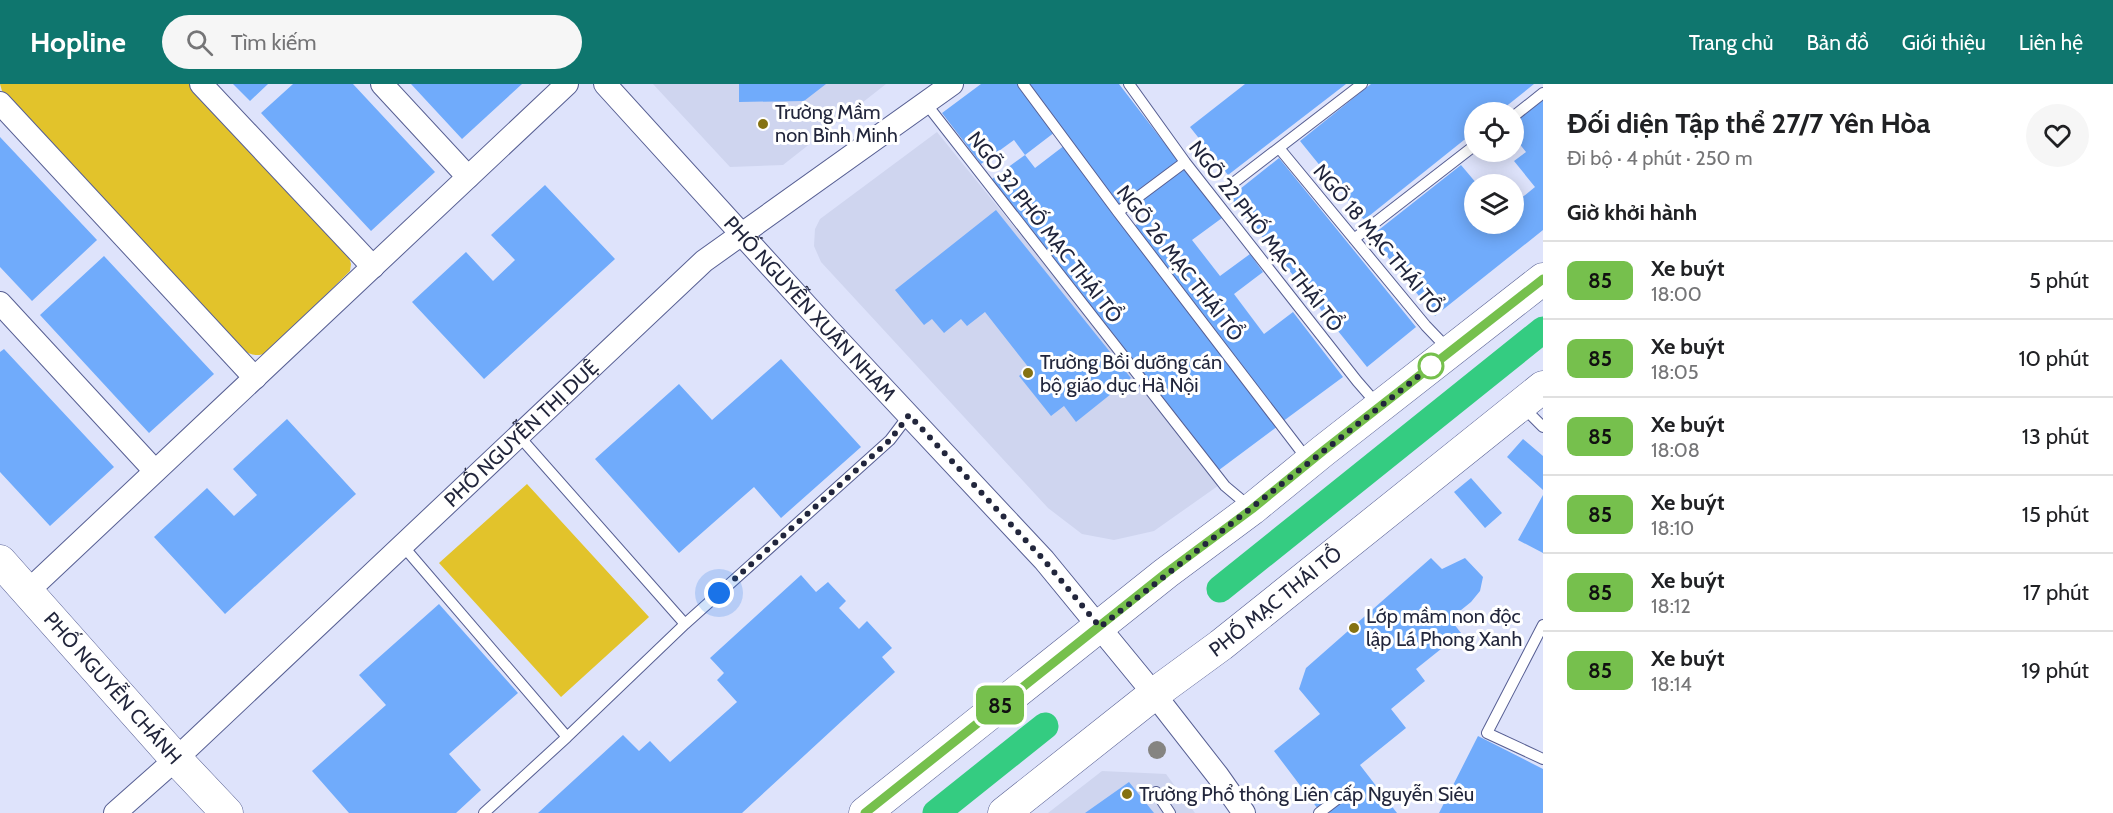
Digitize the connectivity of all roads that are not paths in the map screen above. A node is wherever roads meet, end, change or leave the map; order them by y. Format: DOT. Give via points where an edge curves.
graph roads {
  1 [pos="201,84"];
  2 [pos="382,84"];
  3 [pos="567,84"];
  4 [pos="605,84"];
  5 [pos="952,84"];
  6 [pos="1023,84"];
  7 [pos="1129,84"];
  8 [pos="1362,84"];
  9 [pos="1543,93"];
  10 [pos="927,102"];
  11 [pos="0,103"];
  12 [pos="1524,108"];
  13 [pos="1279,147"];
  14 [pos="1464,154"];
  15 [pos="1185,162"];
  16 [pos="468,177"];
  17 [pos="1228,187"];
  18 [pos="1118,212"];
  19 [pos="743,234"];
  20 [pos="1354,239"];
  21 [pos="373,267"];
  22 [pos="1543,279"];
  23 [pos="0,303"];
  24 [pos="1450,351"];
  25 [pos="255,378"];
  26 [pos="1532,396"];
  27 [pos="1379,407"];
  28 [pos="909,415"];
  29 [pos="1543,427"];
  30 [pos="518,435"];
  31 [pos="1310,463"];
  32 [pos="155,471"];
  33 [pos="1252,509"];
  34 [pos="403,546"];
  35 [pos="0,561"];
  36 [pos="28,591"];
  37 [pos="685,624"];
  38 [pos="1543,625"];
  39 [pos="1100,627"];
  40 [pos="1540,638"];
  41 [pos="1154,694"];
  42 [pos="567,737"];
  43 [pos="176,759"];
  44 [pos="1543,759"];
  45 [pos="1349,790"];
  46 [pos="1156,792"];
  47 [pos="116,813"];
  48 [pos="227,813"];
  49 [pos="484,813"];
  50 [pos="865,813"];
  51 [pos="1004,813"];
  52 [pos="1170,813"];
  53 [pos="1244,813"];
  54 [pos="1319,813"];
  1 -- 21 [label="street"];
  2 -- 16 [label="street"];
  3 -- 16 [label="street"];
  4 -- 19 [label="street, PHỐ NGUYỄN XUÂN NHAM"];
  5 -- 10 [label="street, PHỐ NGUYỄN THỊ DUỆ"];
  6 -- 18 [label="lane, NGÕ 26 MẠC THÁI TỔ"];
  7 -- 15 [label="lane, NGÕ 22 PHỐ MẠC THÁI TỔ"];
  8 -- 13 [label="lane"];
  9 -- 12 [label="lane"];
  10 -- 19 [label="street, PHỐ NGUYỄN THỊ DUỆ"];
  10 -- 33 [label="lane, NGÕ 32 PHỐ MẠC THÁI TỔ" via="1225,486"];
  11 -- 25 [label="street"];
  13 -- 17 [label="lane"];
  13 -- 20 [label="lane, NGÕ 18 MẠC THÁI TỔ"];
  14 -- 20 [label="lane"];
  15 -- 18 [label="lane"];
  15 -- 27 [label="lane, NGÕ 22 PHỐ MẠC THÁI TỔ"];
  16 -- 21 [label="street"];
  18 -- 31 [label="lane, NGÕ 26 MẠC THÁI TỔ"];
  19 -- 28 [label="street, PHỐ NGUYỄN XUÂN NHAM"];
  19 -- 30 [label="street, PHỐ NGUYỄN THỊ DUỆ" via="704,261"];
  20 -- 24 [label="lane, NGÕ 18 MẠC THÁI TỔ"];
  21 -- 25 [label="street"];
  22 -- 24 [label="street"];
  23 -- 32 [label="street"];
  24 -- 27 [label="street"];
  25 -- 32 [label="street"];
  26 -- 29 [label="lane"];
  26 -- 41 [label="street, PHỐ MẠC THÁI TỔ"];
  27 -- 31 [label="street"];
  28 -- 37 [label="lane" via="890,440"];
  28 -- 39 [label="street, PHỐ NGUYỄN XUÂN NHAM" via="1044,560"];
  30 -- 34 [label="street, PHỐ NGUYỄN THỊ DUỆ"];
  30 -- 37 [label="lane"];
  31 -- 33 [label="street"];
  32 -- 36 [label="street"];
  33 -- 39 [label="street"];
  34 -- 42 [label="lane"];
  34 -- 43 [label="street, PHỐ NGUYỄN THỊ DUỆ"];
  35 -- 36 [label="street, PHỐ NGUYỄN CHÁNH"];
  36 -- 43 [label="street, PHỐ NGUYỄN CHÁNH"];
  37 -- 42 [label="lane"];
  38 -- 40 [label="lane"];
  39 -- 41 [label="street, PHỐ NGUYỄN XUÂN NHAM"];
  39 -- 50 [label="street"];
  40 -- 44 [label="lane" via="1487,733"];
  41 -- 51 [label="street, PHỐ MẠC THÁI TỔ"];
  41 -- 53 [label="street, PHỐ NGUYỄN XUÂN NHAM"];
  42 -- 49 [label="lane"];
  43 -- 47 [label="street, PHỐ NGUYỄN THỊ DUỆ"];
  43 -- 48 [label="street, PHỐ NGUYỄN CHÁNH"];
  45 -- 54 [label="lane"];
  46 -- 52 [label="lane"];
}
